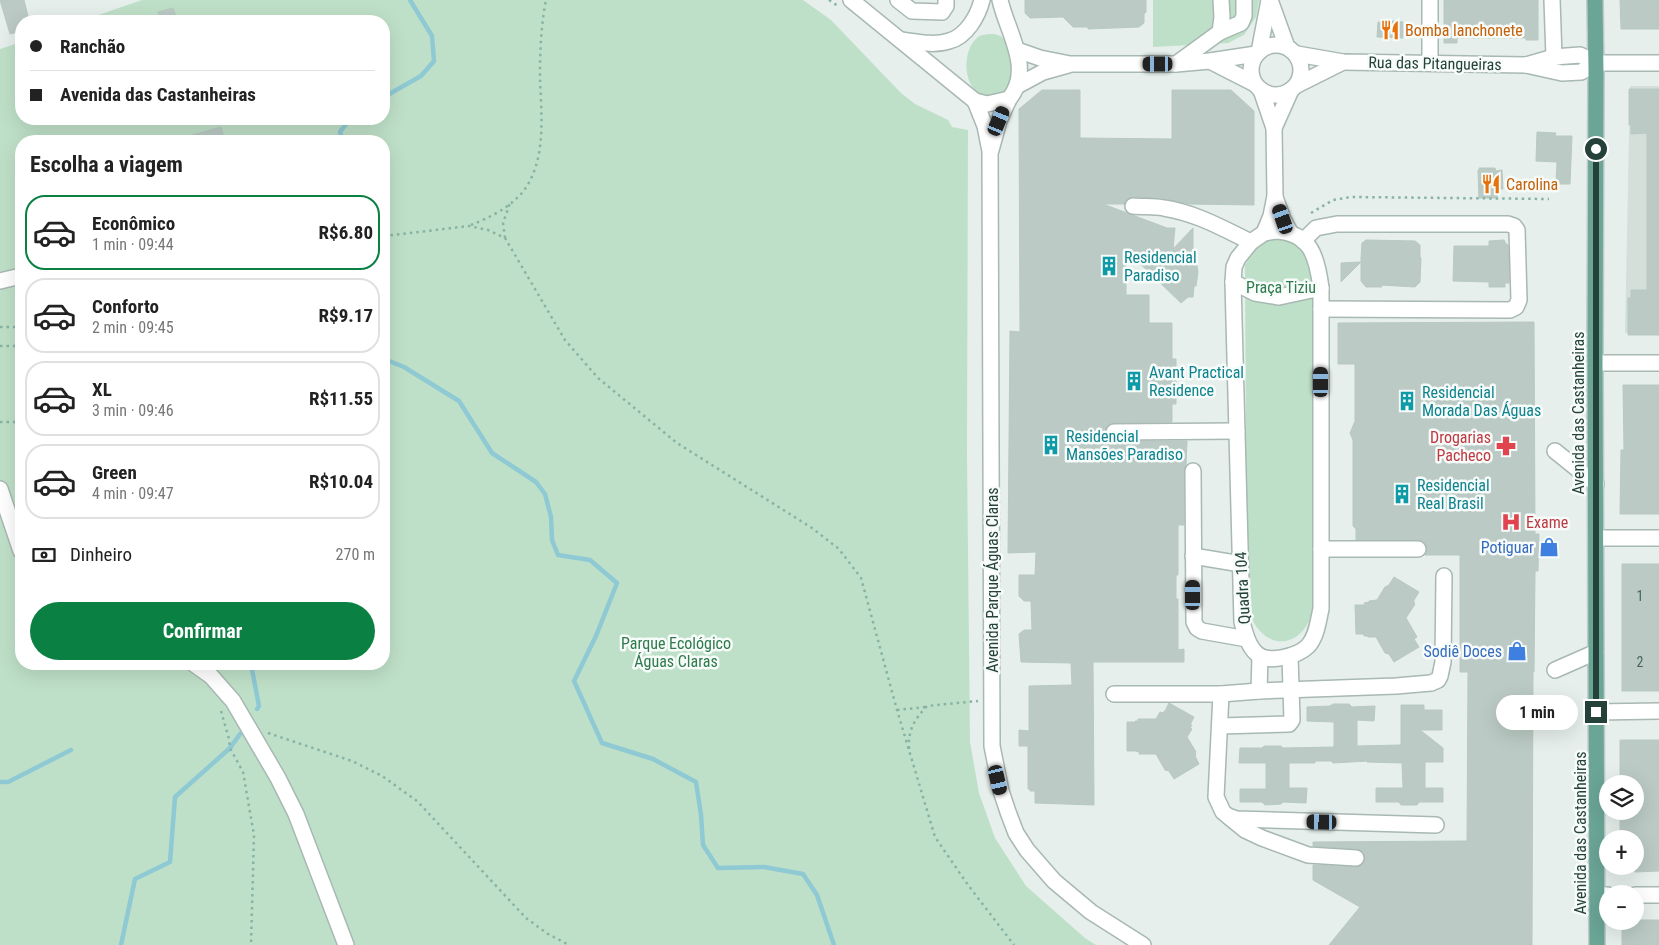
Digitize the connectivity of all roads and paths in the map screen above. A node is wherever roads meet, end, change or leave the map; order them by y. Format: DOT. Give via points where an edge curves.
graph roads {
  1 [pos="546,0"];
  2 [pos="851,0"];
  3 [pos="898,0"];
  4 [pos="946,0"];
  5 [pos="982,0"];
  6 [pos="1000,0"];
  7 [pos="1221,0"];
  8 [pos="1244,0"];
  9 [pos="1270,0"];
  10 [pos="1430,0"];
  11 [pos="1552,0"];
  12 [pos="1595,0"];
  13 [pos="1220,32"];
  14 [pos="902,40"];
  15 [pos="1016,50"];
  16 [pos="1292,50"];
  17 [pos="1257,53"];
  18 [pos="1554,57"];
  19 [pos="1210,62"];
  20 [pos="1343,62"];
  21 [pos="1430,63"];
  22 [pos="1659,63"];
  23 [pos="1070,64"];
  24 [pos="1176,64"];
  25 [pos="1596,64"];
  26 [pos="1526,65"];
  27 [pos="1258,87"];
  28 [pos="1294,88"];
  29 [pos="1013,93"];
  30 [pos="976,102"];
  31 [pos="1274,128"];
  32 [pos="990,151"];
  33 [pos="1275,196"];
  34 [pos="1549,199"];
  35 [pos="510,203"];
  36 [pos="1132,206"];
  37 [pos="469,226"];
  38 [pos="1264,233"];
  39 [pos="390,235"];
  40 [pos="1296,236"];
  41 [pos="505,238"];
  42 [pos="1251,242"];
  43 [pos="15,277"];
  44 [pos="0,281"];
  45 [pos="1233,282"];
  46 [pos="1321,288"];
  47 [pos="1321,309"];
  48 [pos="0,327"];
  49 [pos="15,327"];
  50 [pos="0,346"];
  51 [pos="15,346"];
  52 [pos="1595,362"];
  53 [pos="1659,363"];
  54 [pos="0,422"];
  55 [pos="15,422"];
  56 [pos="1114,432"];
  57 [pos="1237,432"];
  58 [pos="1555,451"];
  59 [pos="1193,471"];
  60 [pos="1596,484"];
  61 [pos="0,489"];
  62 [pos="15,533"];
  63 [pos="1596,538"];
  64 [pos="1659,538"];
  65 [pos="1321,549"];
  66 [pos="1418,549"];
  67 [pos="1193,556"];
  68 [pos="1240,564"];
  69 [pos="1444,576"];
  70 [pos="1247,639"];
  71 [pos="1596,652"];
  72 [pos="1259,660"];
  73 [pos="1290,661"];
  74 [pos="202,670"];
  75 [pos="1555,670"];
  76 [pos="1290,690"];
  77 [pos="1259,691"];
  78 [pos="1114,694"];
  79 [pos="1221,694"];
  80 [pos="993,700"];
  81 [pos="219,703"];
  82 [pos="927,706"];
  83 [pos="897,710"];
  84 [pos="1659,711"];
  85 [pos="1596,712"];
  86 [pos="1220,726"];
  87 [pos="263,731"];
  88 [pos="910,753"];
  89 [pos="1228,816"];
  90 [pos="1436,825"];
  91 [pos="1356,858"];
  92 [pos="1602,885"];
  93 [pos="1644,895"];
  94 [pos="1659,895"];
  95 [pos="1599,925"];
  96 [pos="251,945"];
  97 [pos="346,945"];
  98 [pos="569,945"];
  99 [pos="1014,945"];
  100 [pos="1143,945"];
  101 [pos="1597,945"];
  1 -- 35 [label="path" via="541,37 539,150 534,173 524,191"];
  2 -- 14 [label="street"];
  3 -- 4 [label="street" via="912,11 942,12"];
  5 -- 14 [label="street" via="969,28 950,41"];
  6 -- 15 [label="street"];
  7 -- 13 [label="street"];
  8 -- 13 [label="street" via="1241,23"];
  9 -- 16 [label="street"];
  9 -- 17 [label="street"];
  10 -- 21 [label="street"];
  11 -- 18 [label="street"];
  12 -- 25 [label="main road, Avenida das Castanheiras"];
  13 -- 24 [label="street"];
  14 -- 30 [label="street"];
  15 -- 23 [label="street"];
  15 -- 29 [label="street, Avenida Parque Águas Claras" via="1020,69"];
  16 -- 17 [label="street" via="1276,44"];
  16 -- 20 [label="street, Rua das Pitangueiras"];
  16 -- 28 [label="street" via="1302,69"];
  17 -- 19 [label="street"];
  17 -- 27 [label="street" via="1251,68"];
  18 -- 25 [label="street, Rua das Pitangueiras" via="1580,55"];
  18 -- 26 [label="street, Rua das Pitangueiras"];
  19 -- 24 [label="street"];
  19 -- 27 [label="street"];
  20 -- 21 [label="street, Rua das Pitangueiras"];
  20 -- 28 [label="street, Rua das Pitangueiras"];
  21 -- 26 [label="street, Rua das Pitangueiras"];
  22 -- 25 [label="street, Rua das Pitangueiras"];
  23 -- 24 [label="street"];
  23 -- 29 [label="street" via="1043,72"];
  25 -- 26 [label="street, Rua das Pitangueiras" via="1580,72 1562,73"];
  25 -- 52 [label="main road, Avenida das Castanheiras"];
  27 -- 28 [label="street" via="1276,95"];
  27 -- 31 [label="street"];
  28 -- 31 [label="street"];
  29 -- 30 [label="street" via="987,104"];
  29 -- 32 [label="street, Avenida Parque Águas Claras" via="999,121"];
  30 -- 32 [label="street, Avenida Parque Águas Claras"];
  31 -- 33 [label="street"];
  32 -- 80 [label="street, Avenida Parque Águas Claras"];
  33 -- 38 [label="street"];
  33 -- 40 [label="street" via="1283,219"];
  34 -- 40 [label="path" via="1351,197 1333,200 1307,216"];
  35 -- 37 [label="path" via="491,217"];
  35 -- 41 [label="path" via="503,223"];
  36 -- 42 [label="street" via="1190,214"];
  37 -- 39 [label="path"];
  37 -- 41 [label="path"];
  38 -- 40 [label="street" via="1276,231"];
  38 -- 42 [label="street, Quadra 104"];
  40 -- 46 [label="street" via="1314,253"];
  40 -- 47 [label="street" via="1337,224 1508,224 1517,230 1519,300 1510,310"];
  41 -- 83 [label="path" via="565,340 598,378 677,443 812,528 839,549 861,578"];
  42 -- 45 [label="street, Quadra 104" via="1238,258"];
  43 -- 44 [label="street"];
  45 -- 46 [label="street" via="1255,293 1279,297"];
  45 -- 57 [label="street, Quadra 104"];
  46 -- 47 [label="street"];
  47 -- 65 [label="street"];
  48 -- 49 [label="path"];
  50 -- 51 [label="path"];
  52 -- 53 [label="street"];
  52 -- 60 [label="main road, Avenida das Castanheiras"];
  54 -- 55 [label="path"];
  56 -- 57 [label="street"];
  57 -- 68 [label="street, Quadra 104"];
  58 -- 60 [label="street"];
  59 -- 67 [label="street"];
  60 -- 63 [label="main road, Avenida das Castanheiras"];
  61 -- 62 [label="street"];
  63 -- 64 [label="street"];
  63 -- 71 [label="main road, Avenida das Castanheiras"];
  65 -- 66 [label="street"];
  65 -- 73 [label="street" via="1321,609 1316,633 1308,646"];
  67 -- 68 [label="street"];
  67 -- 70 [label="street" via="1193,614 1197,628"];
  68 -- 70 [label="street, Quadra 104" via="1242,622"];
  69 -- 76 [label="street" via="1444,649 1438,680 1431,684"];
  70 -- 72 [label="street, Quadra 104"];
  71 -- 75 [label="street"];
  71 -- 85 [label="main road, Avenida das Castanheiras"];
  72 -- 73 [label="street" via="1281,658"];
  72 -- 77 [label="street"];
  73 -- 76 [label="street"];
  74 -- 97 [label="street" via="233,701 278,778 296,814"];
  76 -- 77 [label="street"];
  76 -- 86 [label="street" via="1290,724"];
  77 -- 79 [label="street"];
  78 -- 79 [label="street"];
  79 -- 86 [label="street"];
  80 -- 82 [label="path"];
  80 -- 100 [label="street, Avenida Parque Águas Claras" via="992,746 1001,791 1016,833 1054,881 1090,912"];
  81 -- 96 [label="path" via="230,748 243,772 254,835"];
  82 -- 83 [label="path"];
  82 -- 88 [label="path" via="917,717 909,736"];
  83 -- 88 [label="path"];
  84 -- 85 [label="street"];
  85 -- 92 [label="main road, Avenida das Castanheiras"];
  86 -- 89 [label="street" via="1216,797"];
  87 -- 98 [label="path" via="382,776 416,801 526,918"];
  88 -- 99 [label="path" via="935,837"];
  89 -- 90 [label="street" via="1275,821"];
  89 -- 91 [label="street" via="1245,830 1308,855"];
  93 -- 94 [label="street"];
  95 -- 101 [label="main road, Avenida das Castanheiras"];
}
